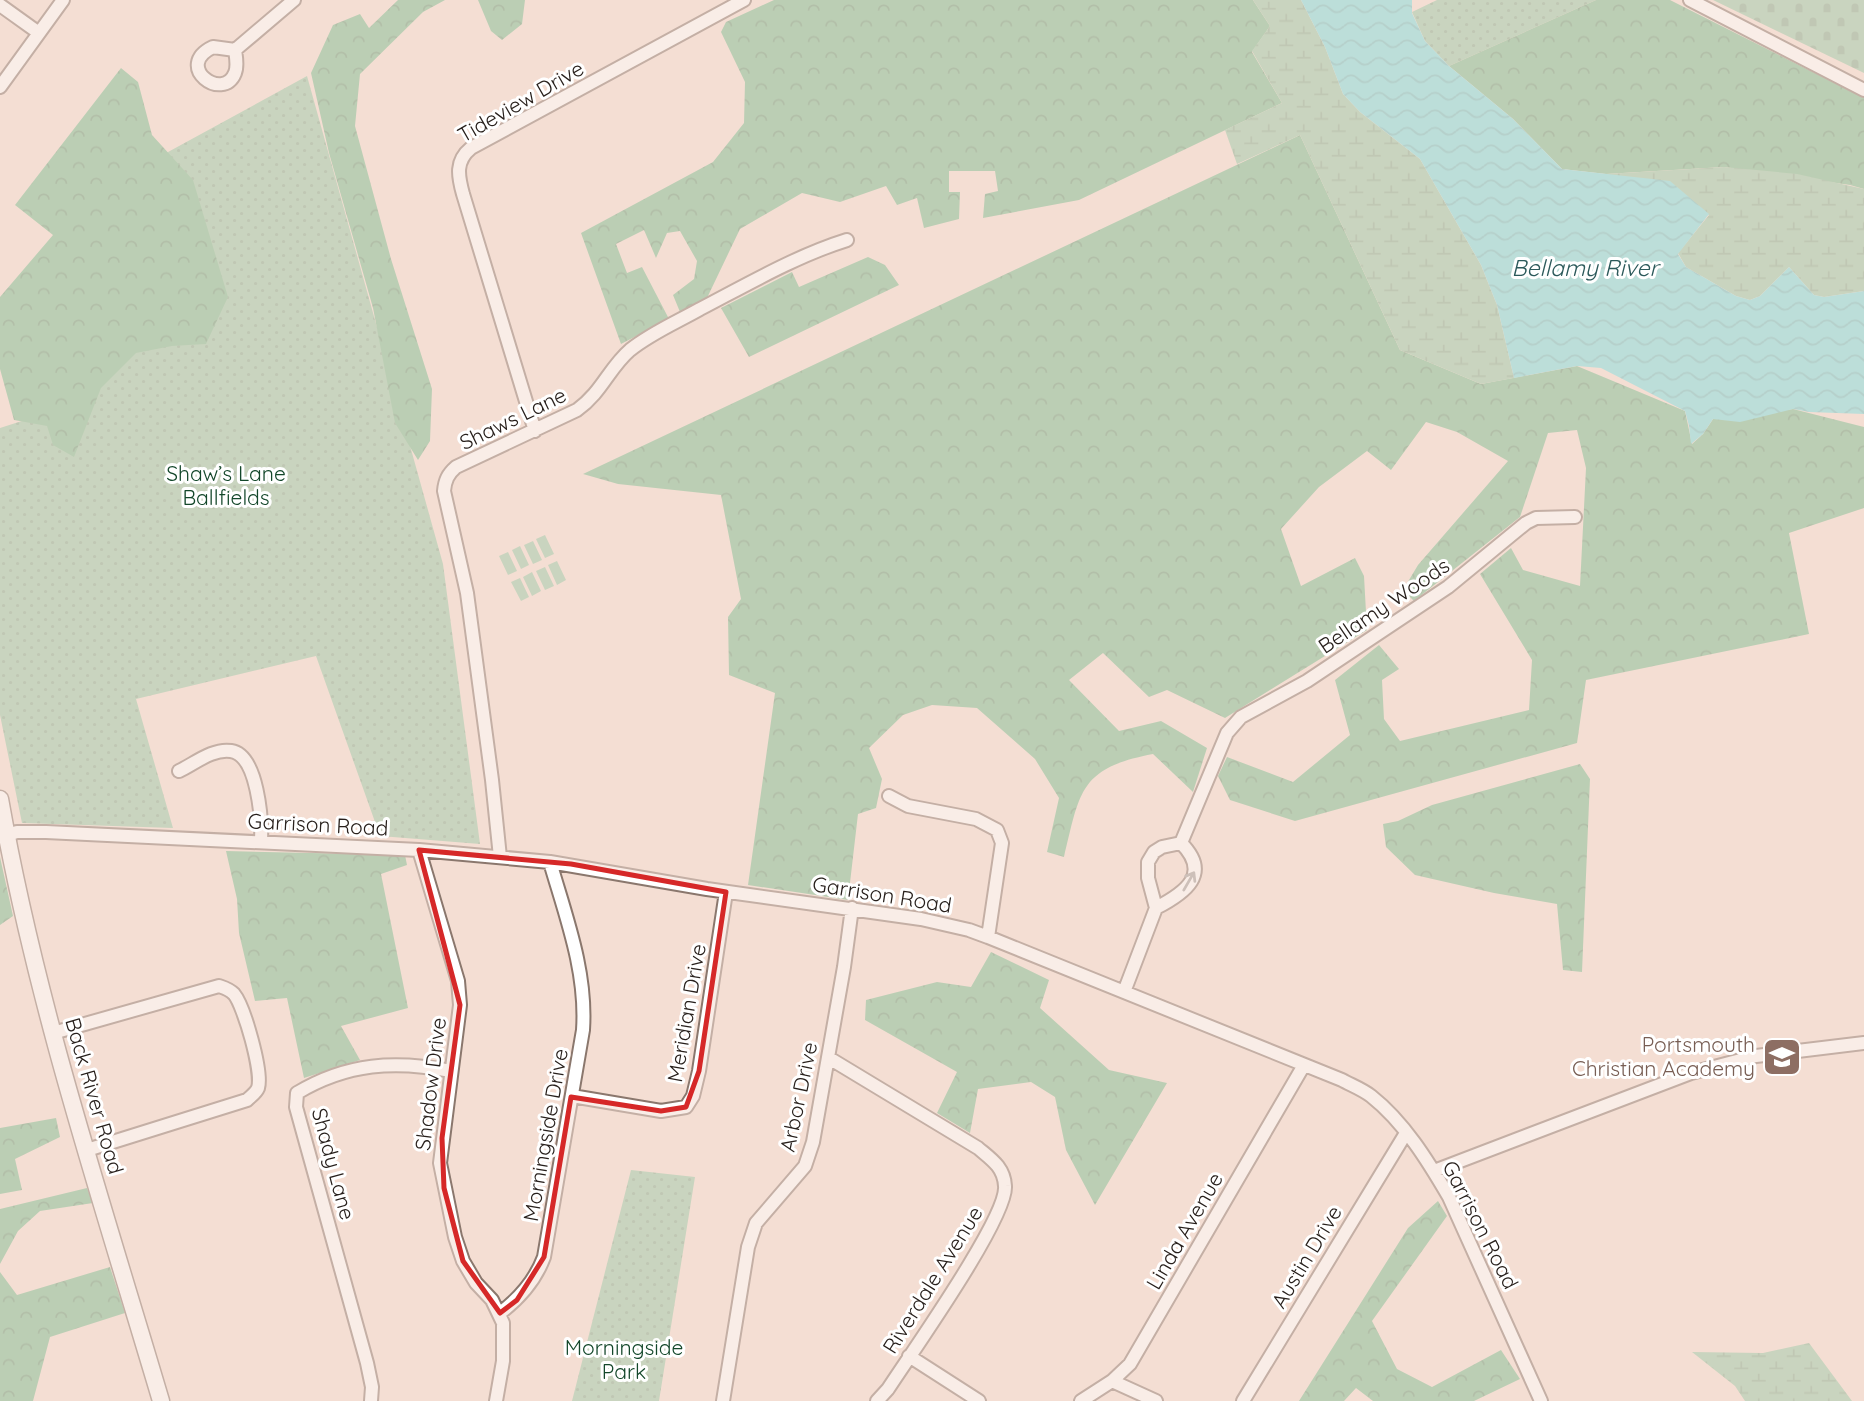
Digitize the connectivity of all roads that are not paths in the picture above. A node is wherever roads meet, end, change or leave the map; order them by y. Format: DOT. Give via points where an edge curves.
graph roads {
  1 [pos="63,0"];
  2 [pos="294,0"];
  3 [pos="1690,0"];
  4 [pos="741,1"];
  5 [pos="0,5"];
  6 [pos="39,33"];
  7 [pos="235,50"];
  8 [pos="0,87"];
  9 [pos="1864,90"];
  10 [pos="847,240"];
  11 [pos="535,431"];
  12 [pos="1575,517"];
  13 [pos="179,771"];
  14 [pos="889,796"];
  15 [pos="0,799"];
  16 [pos="7,835"];
  17 [pos="261,841"];
  18 [pos="1181,843"];
  19 [pos="419,850"];
  20 [pos="500,857"];
  21 [pos="550,862"];
  22 [pos="726,892"];
  23 [pos="852,908"];
  24 [pos="1156,908"];
  25 [pos="988,937"];
  26 [pos="1124,992"];
  27 [pos="53,1033"];
  28 [pos="1864,1043"];
  29 [pos="829,1058"];
  30 [pos="1304,1065"];
  31 [pos="451,1071"];
  32 [pos="572,1096"];
  33 [pos="1406,1133"];
  34 [pos="87,1150"];
  35 [pos="1434,1171"];
  36 [pos="500,1313"];
  37 [pos="909,1356"];
  38 [pos="1112,1381"];
  39 [pos="162,1401"];
  40 [pos="371,1401"];
  41 [pos="496,1401"];
  42 [pos="723,1401"];
  43 [pos="877,1401"];
  44 [pos="979,1401"];
  45 [pos="1081,1401"];
  46 [pos="1156,1401"];
  47 [pos="1243,1401"];
  48 [pos="1541,1401"];
  1 -- 6 [label="street"];
  2 -- 7 [label="street"];
  3 -- 9 [label="street"];
  4 -- 11 [label="street, Tideview Drive" via="471,148 460,161 463,194"];
  5 -- 6 [label="street"];
  6 -- 8 [label="street"];
  10 -- 11 [label="street, Shaws Lane" via="649,336 622,358 591,400"];
  11 -- 20 [label="street, Shaws Lane" via="456,467 444,482 467,593"];
  12 -- 18 [label="street, Bellamy Woods" via="1536,518 1526,523 1448,587 1315,676 1241,717 1221,745"];
  13 -- 17 [label="street" via="219,751 237,753 248,767 260,803"];
  14 -- 25 [label="street" via="908,806 976,819 997,830 1002,843"];
  15 -- 16 [label="street, Back River Road"];
  16 -- 17 [label="street, Garrison Road" via="46,832"];
  16 -- 27 [label="street, Back River Road"];
  17 -- 19 [label="street, Garrison Road"];
  18 -- 24 [label="street" via="1154,852 1148,862"];
  24 -- 18 [label="street, one-way" via="1178,896 1193,879 1193,860"];
  19 -- 20 [label="street, Garrison Road"];
  19 -- 31 [label="street, Shadow Drive" via="458,981 460,1005"];
  20 -- 21 [label="street, Garrison Road"];
  21 -- 22 [label="street, Garrison Road"];
  21 -- 32 [label="street, Morningside Drive" via="577,956 585,1005"];
  22 -- 23 [label="street, Garrison Road"];
  22 -- 32 [label="street, Meridian Drive" via="699,1071 686,1107 662,1111"];
  23 -- 25 [label="street, Garrison Road" via="933,921"];
  23 -- 29 [label="street, Arbor Drive"];
  24 -- 26 [label="street"];
  25 -- 26 [label="street, Garrison Road"];
  26 -- 30 [label="street, Garrison Road"];
  27 -- 34 [label="street, Back River Road"];
  27 -- 34 [label="street" via="219,986 236,996 246,1022 259,1078 247,1100"];
  28 -- 35 [label="street" via="1767,1054 1691,1073"];
  29 -- 37 [label="street, Riverdale Avenue" via="978,1148 1002,1171 1006,1188 999,1212"];
  29 -- 42 [label="street, Arbor Drive" via="804,1166 756,1223 748,1247"];
  30 -- 33 [label="street, Garrison Road" via="1371,1096"];
  30 -- 38 [label="street, Linda Avenue" via="1130,1364"];
  31 -- 36 [label="street, Shadow Drive" via="440,1163 444,1188 463,1261"];
  31 -- 40 [label="street, Shady Lane" via="418,1065 367,1067 318,1080 297,1093 296,1107 367,1363"];
  32 -- 36 [label="street, Morningside Drive" via="544,1257 525,1290"];
  33 -- 35 [label="street, Garrison Road"];
  33 -- 47 [label="street, Austin Drive"];
  34 -- 39 [label="street, Back River Road"];
  35 -- 48 [label="street, Garrison Road"];
  36 -- 41 [label="street" via="505,1336"];
  37 -- 43 [label="street, Riverdale Avenue"];
  37 -- 44 [label="street"];
  38 -- 45 [label="street, Linda Avenue"];
  38 -- 46 [label="street"];
}
